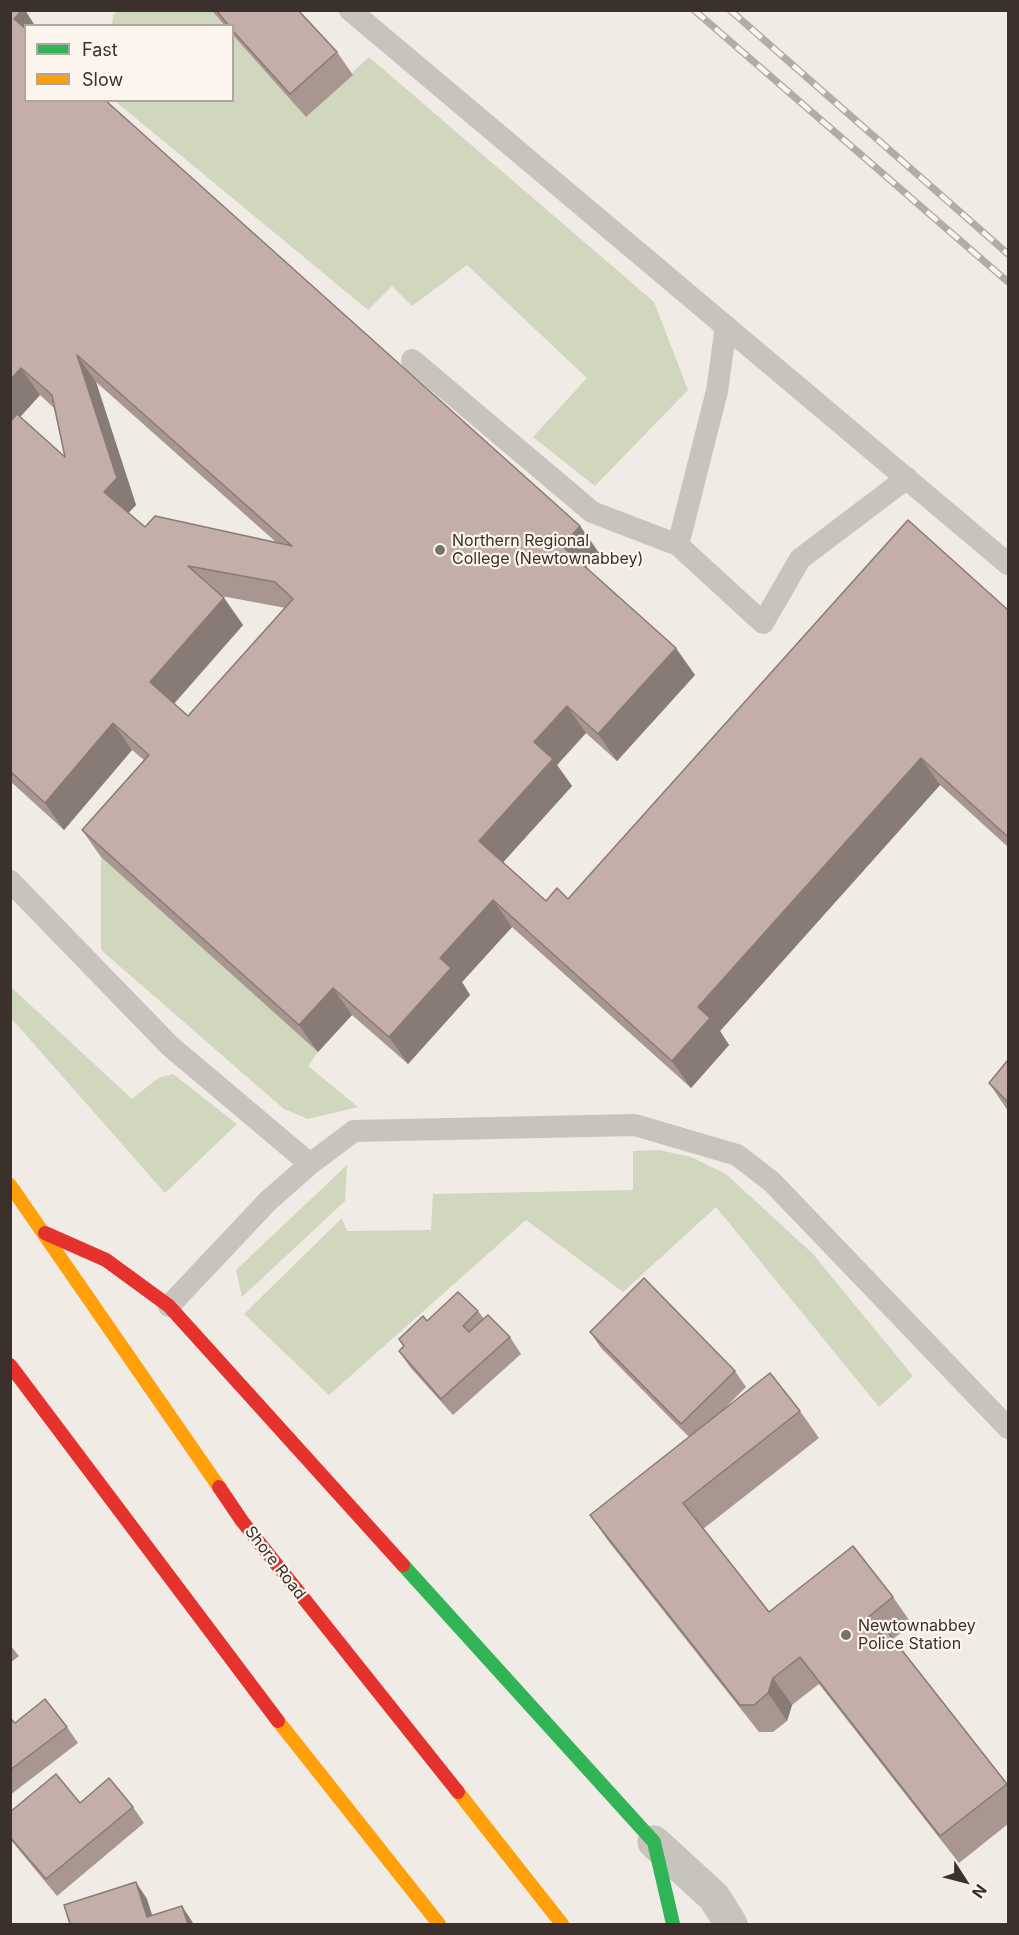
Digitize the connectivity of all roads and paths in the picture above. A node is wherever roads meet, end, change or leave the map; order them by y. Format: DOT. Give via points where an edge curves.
graph roads {
  1 [pos="350,10"];
  2 [pos="726,326"];
  3 [pos="412,360"];
  4 [pos="908,478"];
  5 [pos="678,545"];
  6 [pos="1008,564"];
  7 [pos="10,881"];
  8 [pos="310,1164"];
  9 [pos="10,1185"];
  10 [pos="45,1233"];
  11 [pos="169,1306"];
  12 [pos="10,1365"];
  13 [pos="1008,1428"];
  14 [pos="654,1842"];
  15 [pos="440,1924"];
  16 [pos="562,1924"];
  17 [pos="673,1924"];
  18 [pos="731,1924"];
  1 -- 2 [label="lane"];
  2 -- 4 [label="lane"];
  2 -- 5 [label="lane" via="717,391"];
  3 -- 5 [label="lane" via="592,512"];
  4 -- 5 [label="lane" via="800,559 763,623"];
  4 -- 6 [label="lane"];
  7 -- 8 [label="lane" via="170,1046"];
  8 -- 11 [label="lane" via="268,1201"];
  8 -- 13 [label="lane" via="354,1131 635,1125 737,1155 772,1182"];
  9 -- 10 [label="main road, Shore Road"];
  10 -- 11 [label="main road" via="106,1260"];
  10 -- 16 [label="main road, Shore Road" via="242,1521"];
  11 -- 14 [label="main road"];
  12 -- 15 [label="main road" via="267,1708"];
  14 -- 17 [label="main road"];
  14 -- 18 [label="street" via="714,1897"];
}
